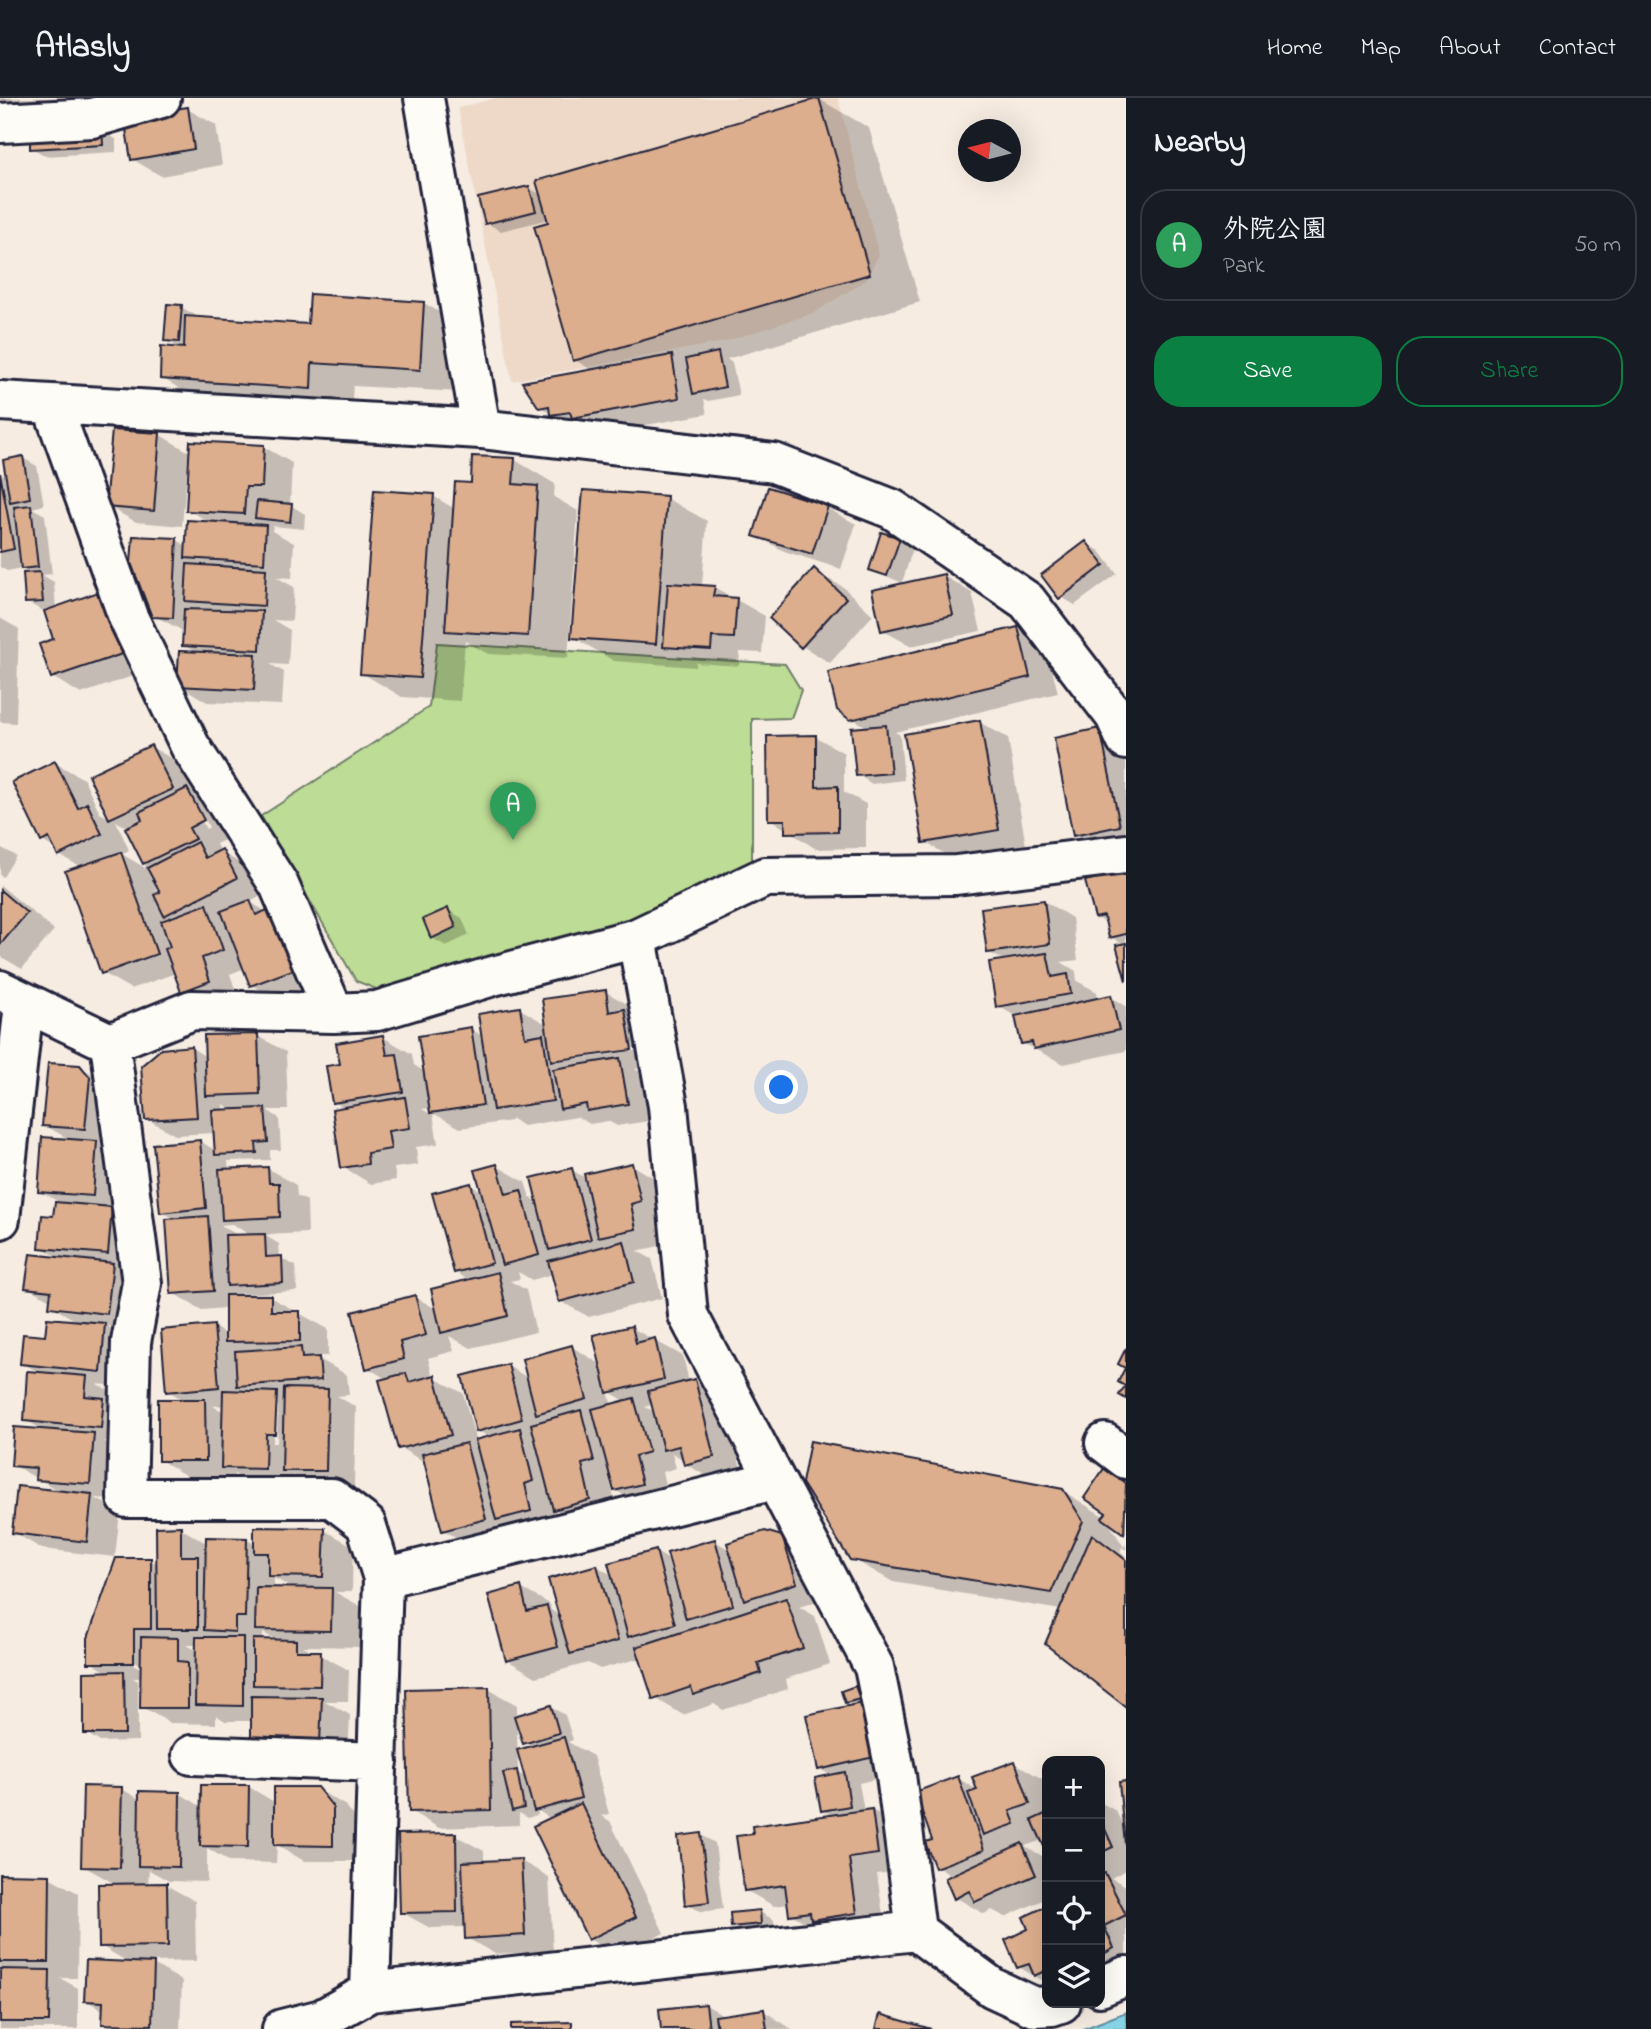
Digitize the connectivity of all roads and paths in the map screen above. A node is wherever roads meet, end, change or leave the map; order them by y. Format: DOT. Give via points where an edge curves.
graph roads {
  1 [pos="161,98"];
  2 [pos="424,98"];
  3 [pos="0,123"];
  4 [pos="0,401"];
  5 [pos="52,405"];
  6 [pos="481,429"];
  7 [pos="1126,740"];
  8 [pos="1126,854"];
  9 [pos="636,938"];
  10 [pos="12,997"];
  11 [pos="334,1013"];
  12 [pos="110,1043"];
  13 [pos="0,1219"];
  14 [pos="775,1480"];
  15 [pos="383,1578"];
  16 [pos="192,1755"];
  17 [pos="377,1762"];
  18 [pos="916,1931"];
  19 [pos="1126,1976"];
  20 [pos="1105,1985"];
  21 [pos="370,1992"];
  22 [pos="1042,2007"];
  23 [pos="282,2029"];
  1 -- 3 [label="street" via="92,118"];
  2 -- 6 [label="street"];
  4 -- 5 [label="street"];
  5 -- 6 [label="street"];
  5 -- 11 [label="street" via="128,617 190,746 279,885"];
  6 -- 7 [label="street" via="774,463 892,509 1027,601 1115,716"];
  8 -- 9 [label="street" via="956,875 765,877"];
  9 -- 11 [label="street" via="377,1011"];
  9 -- 14 [label="street" via="668,1106 688,1315"];
  10 -- 12 [label="street"];
  10 -- 13 [label="street"];
  11 -- 12 [label="street" via="192,1010"];
  12 -- 15 [label="street" via="142,1283 131,1342 127,1497 331,1498 366,1524"];
  14 -- 15 [label="street"];
  14 -- 18 [label="street" via="874,1667 896,1775"];
  15 -- 17 [label="street"];
  16 -- 17 [label="street"];
  17 -- 21 [label="street"];
  18 -- 21 [label="street"];
  18 -- 22 [label="street" via="993,1987"];
  19 -- 20 [label="street"];
  21 -- 23 [label="street" via="322,2019"];
}
